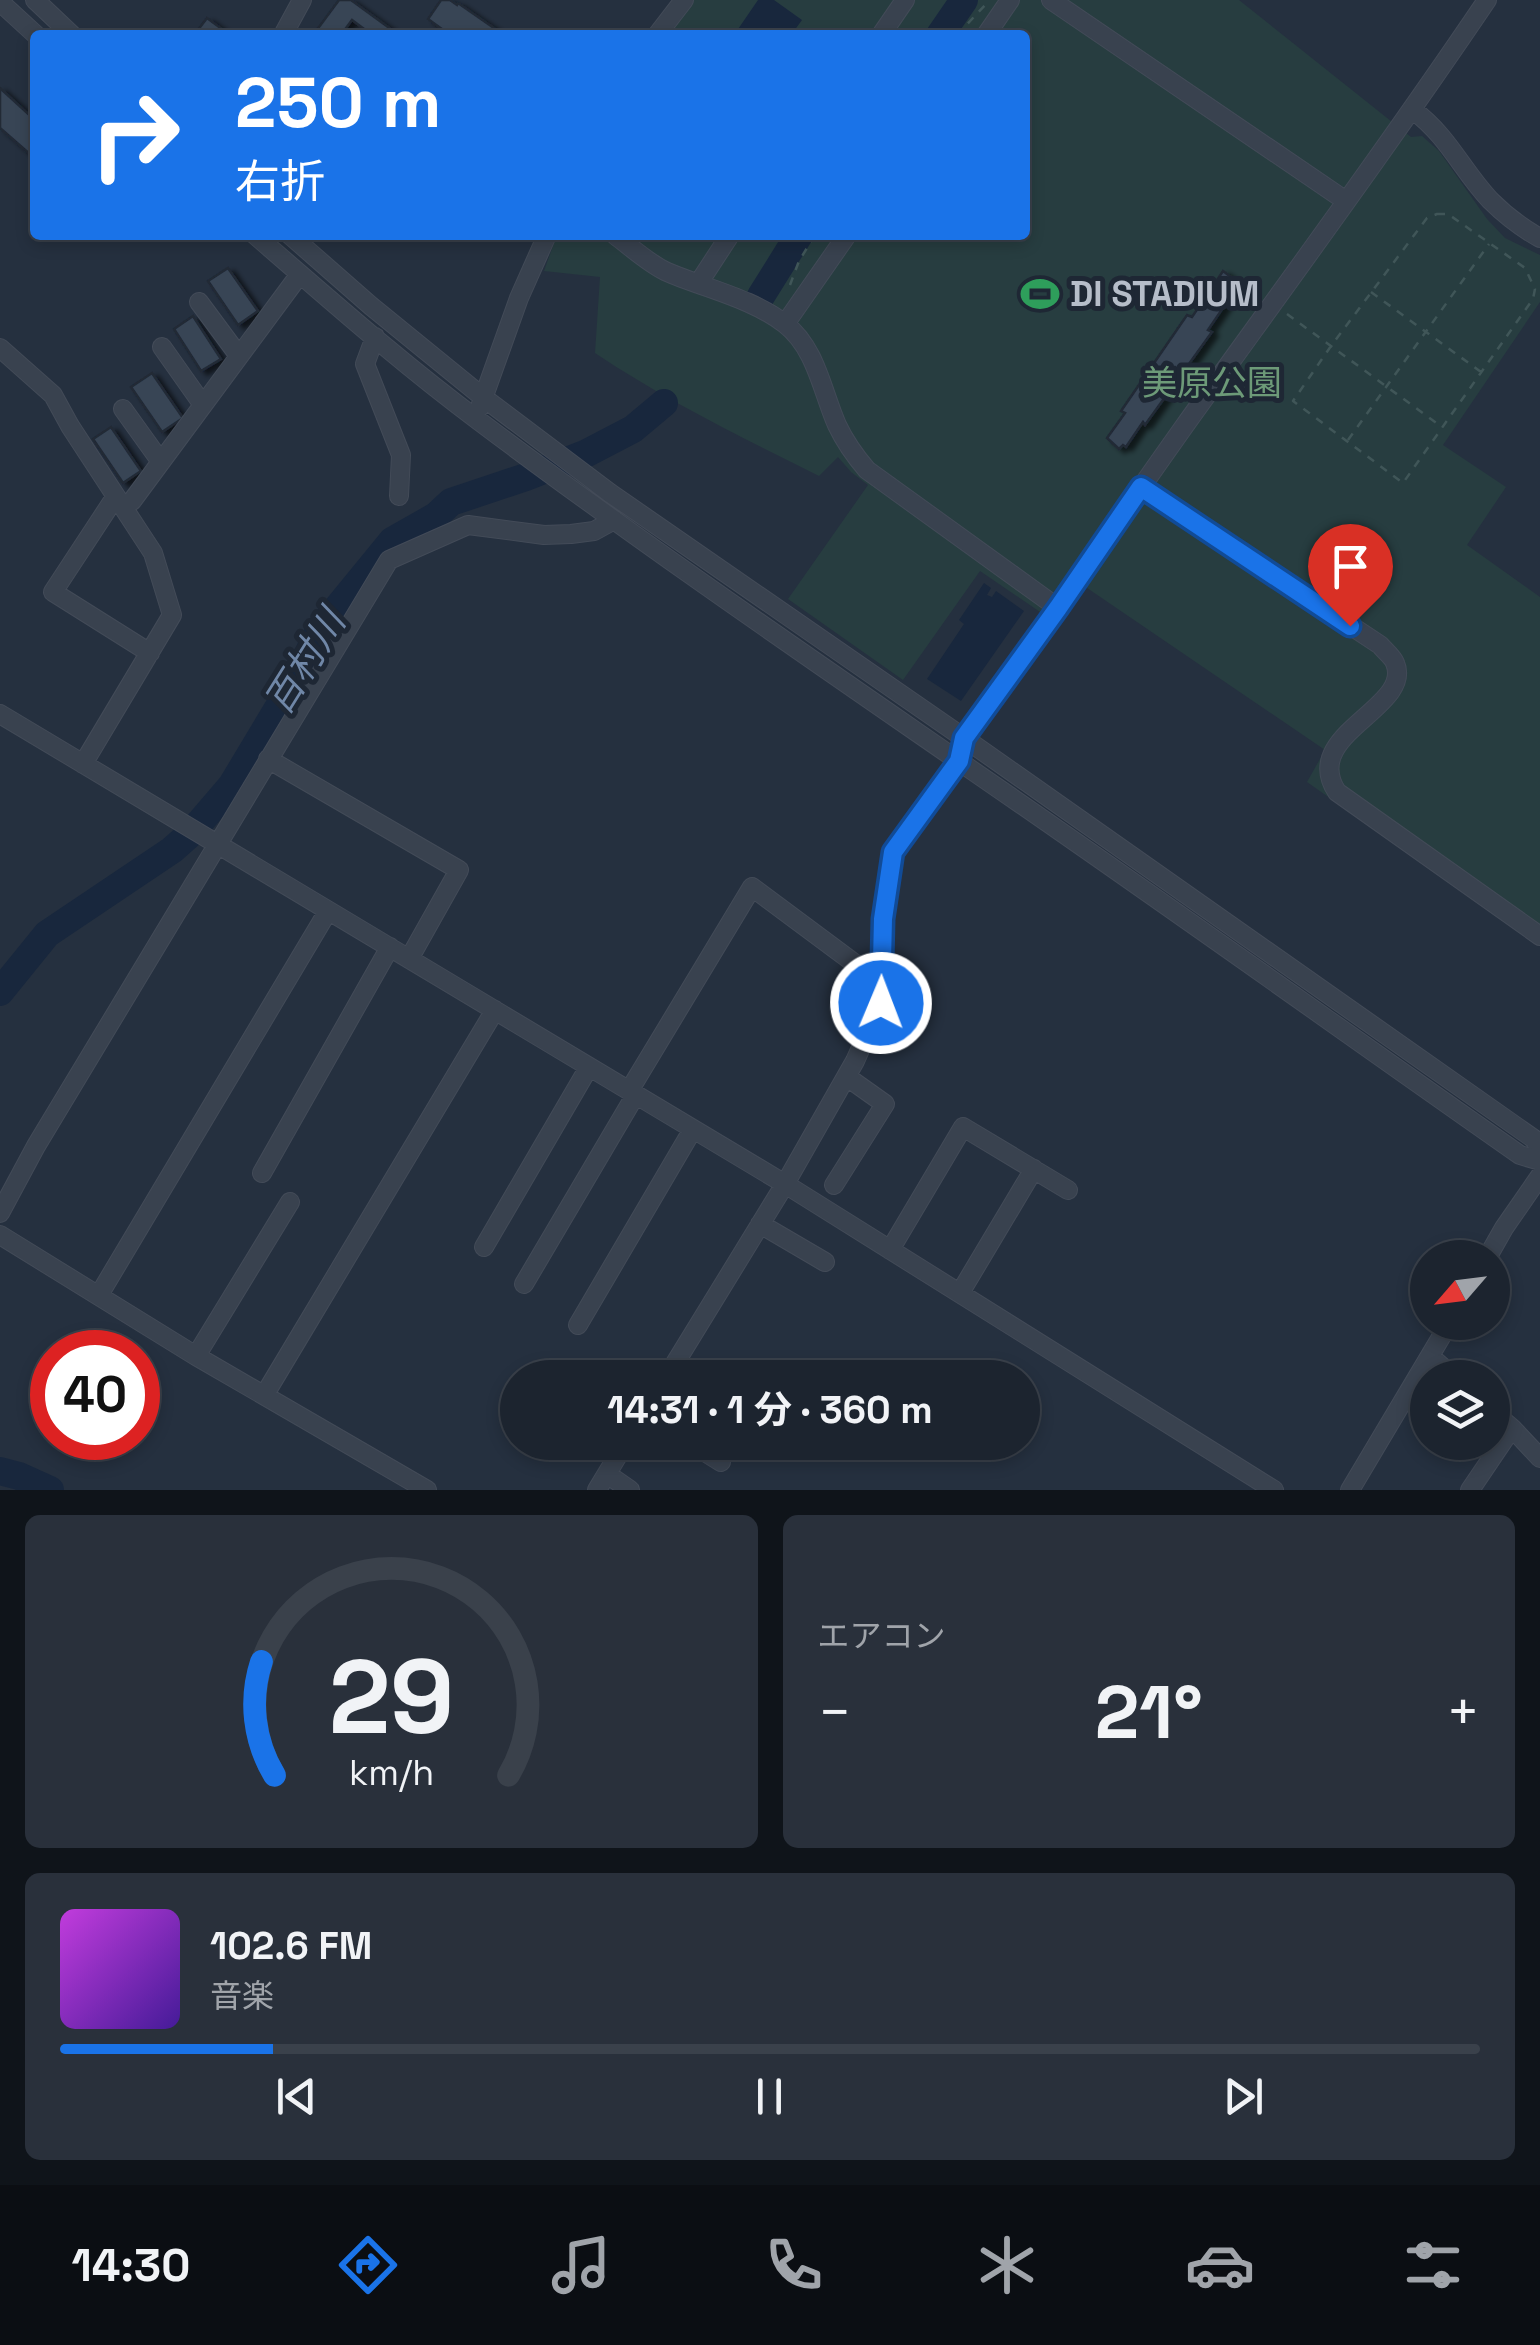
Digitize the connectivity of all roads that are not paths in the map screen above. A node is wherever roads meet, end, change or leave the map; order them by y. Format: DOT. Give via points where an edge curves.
graph roads {
  1 [pos="35,0"];
  2 [pos="302,0"];
  3 [pos="684,0"];
  4 [pos="905,0"];
  5 [pos="1010,0"];
  6 [pos="1051,0"];
  7 [pos="1487,0"];
  8 [pos="0,2"];
  9 [pos="31,30"];
  10 [pos="67,30"];
  11 [pos="286,30"];
  12 [pos="661,30"];
  13 [pos="884,30"];
  14 [pos="989,30"];
  15 [pos="1413,110"];
  16 [pos="1346,201"];
  17 [pos="1540,238"];
  18 [pos="261,240"];
  19 [pos="296,240"];
  20 [pos="545,240"];
  21 [pos="622,240"];
  22 [pos="727,240"];
  23 [pos="843,240"];
  24 [pos="300,274"];
  25 [pos="698,284"];
  26 [pos="199,302"];
  27 [pos="785,324"];
  28 [pos="375,338"];
  29 [pos="162,347"];
  30 [pos="0,348"];
  31 [pos="239,356"];
  32 [pos="484,398"];
  33 [pos="202,406"];
  34 [pos="123,409"];
  35 [pos="476,419"];
  36 [pos="161,462"];
  37 [pos="1141,487"];
  38 [pos="399,496"];
  39 [pos="124,498"];
  40 [pos="614,520"];
  41 [pos="1058,608"];
  42 [pos="150,653"];
  43 [pos="2,721"];
  44 [pos="964,738"];
  45 [pos="268,760"];
  46 [pos="959,761"];
  47 [pos="83,764"];
  48 [pos="211,841"];
  49 [pos="328,911"];
  50 [pos="1540,936"];
  51 [pos="390,948"];
  52 [pos="409,959"];
  53 [pos="882,983"];
  54 [pos="495,1010"];
  55 [pos="589,1067"];
  56 [pos="847,1076"];
  57 [pos="632,1092"];
  58 [pos="694,1129"];
  59 [pos="1540,1149"];
  60 [pos="1540,1160"];
  61 [pos="1034,1170"];
  62 [pos="262,1173"];
  63 [pos="1540,1176"];
  64 [pos="785,1184"];
  65 [pos="834,1185"];
  66 [pos="1068,1190"];
  67 [pos="290,1202"];
  68 [pos="0,1213"];
  69 [pos="760,1224"];
  70 [pos="0,1235"];
  71 [pos="1497,1240"];
  72 [pos="484,1247"];
  73 [pos="890,1250"];
  74 [pos="825,1262"];
  75 [pos="524,1284"];
  76 [pos="960,1294"];
  77 [pos="99,1295"];
  78 [pos="578,1325"];
  79 [pos="1440,1340"];
  80 [pos="196,1356"];
  81 [pos="1431,1357"];
  82 [pos="680,1360"];
  83 [pos="1434,1360"];
  84 [pos="265,1394"];
  85 [pos="1512,1428"];
  86 [pos="1540,1458"];
  87 [pos="615,1460"];
  88 [pos="718,1460"];
  89 [pos="721,1462"];
  90 [pos="602,1482"];
  91 [pos="427,1490"];
  92 [pos="630,1490"];
  93 [pos="1274,1490"];
  94 [pos="1350,1490"];
  95 [pos="1470,1490"];
  1 -- 10 [label="street"];
  2 -- 11 [label="street"];
  3 -- 12 [label="street"];
  4 -- 13 [label="street"];
  5 -- 14 [label="street"];
  6 -- 16 [label="street"];
  7 -- 15 [label="street"];
  8 -- 9 [label="street"];
  15 -- 16 [label="street"];
  15 -- 17 [label="street" via="1434,126 1488,198"];
  16 -- 37 [label="street"];
  18 -- 24 [label="street"];
  19 -- 32 [label="street"];
  20 -- 32 [label="street"];
  21 -- 25 [label="street" via="661,269"];
  22 -- 25 [label="street"];
  23 -- 27 [label="street"];
  24 -- 28 [label="street"];
  24 -- 31 [label="street"];
  25 -- 27 [label="street"];
  26 -- 31 [label="street"];
  27 -- 41 [label="street" via="804,344 838,426 867,470"];
  28 -- 35 [label="street"];
  28 -- 38 [label="street" via="365,364 400,455"];
  29 -- 33 [label="street"];
  30 -- 39 [label="street" via="53,395"];
  31 -- 33 [label="street"];
  32 -- 35 [label="street"];
  32 -- 44 [label="street"];
  33 -- 36 [label="street"];
  34 -- 36 [label="street"];
  35 -- 40 [label="street"];
  36 -- 39 [label="street"];
  37 -- 41 [label="street"];
  37 -- 50 [label="street" via="1380,645 1395,662 1392,690 1334,750 1330,782"];
  39 -- 42 [label="street" via="154,552 172,615"];
  39 -- 42 [label="street" via="53,592"];
  40 -- 45 [label="street" via="594,531 544,535 468,525 389,560"];
  40 -- 46 [label="street"];
  41 -- 44 [label="street"];
  42 -- 47 [label="street"];
  43 -- 47 [label="street"];
  44 -- 46 [label="street"];
  44 -- 59 [label="street"];
  45 -- 48 [label="street"];
  45 -- 52 [label="street" via="459,870"];
  46 -- 53 [label="street" via="893,852"];
  46 -- 60 [label="street" via="1520,1154"];
  47 -- 48 [label="street"];
  48 -- 49 [label="street"];
  48 -- 68 [label="street"];
  49 -- 51 [label="street"];
  49 -- 77 [label="street"];
  51 -- 52 [label="street"];
  51 -- 62 [label="street"];
  52 -- 54 [label="street"];
  53 -- 56 [label="street" via="881,1003"];
  53 -- 57 [label="street" via="752,887"];
  54 -- 55 [label="street"];
  54 -- 84 [label="street"];
  55 -- 57 [label="street"];
  55 -- 72 [label="street"];
  56 -- 64 [label="street"];
  56 -- 65 [label="street" via="884,1104"];
  57 -- 58 [label="street"];
  57 -- 75 [label="street"];
  58 -- 64 [label="street"];
  58 -- 78 [label="street"];
  61 -- 66 [label="street"];
  61 -- 73 [label="street" via="963,1127"];
  61 -- 76 [label="street"];
  63 -- 71 [label="street"];
  64 -- 69 [label="street"];
  64 -- 73 [label="street"];
  67 -- 80 [label="street"];
  69 -- 74 [label="street"];
  69 -- 82 [label="street"];
  70 -- 77 [label="street"];
  73 -- 76 [label="street"];
  76 -- 93 [label="street"];
  77 -- 80 [label="street"];
  79 -- 81 [label="street"];
  80 -- 84 [label="street"];
  81 -- 83 [label="street"];
  81 -- 94 [label="street"];
  84 -- 91 [label="street"];
  85 -- 86 [label="street"];
  85 -- 95 [label="street"];
  87 -- 90 [label="street"];
  88 -- 89 [label="street"];
  90 -- 92 [label="street"];
}
